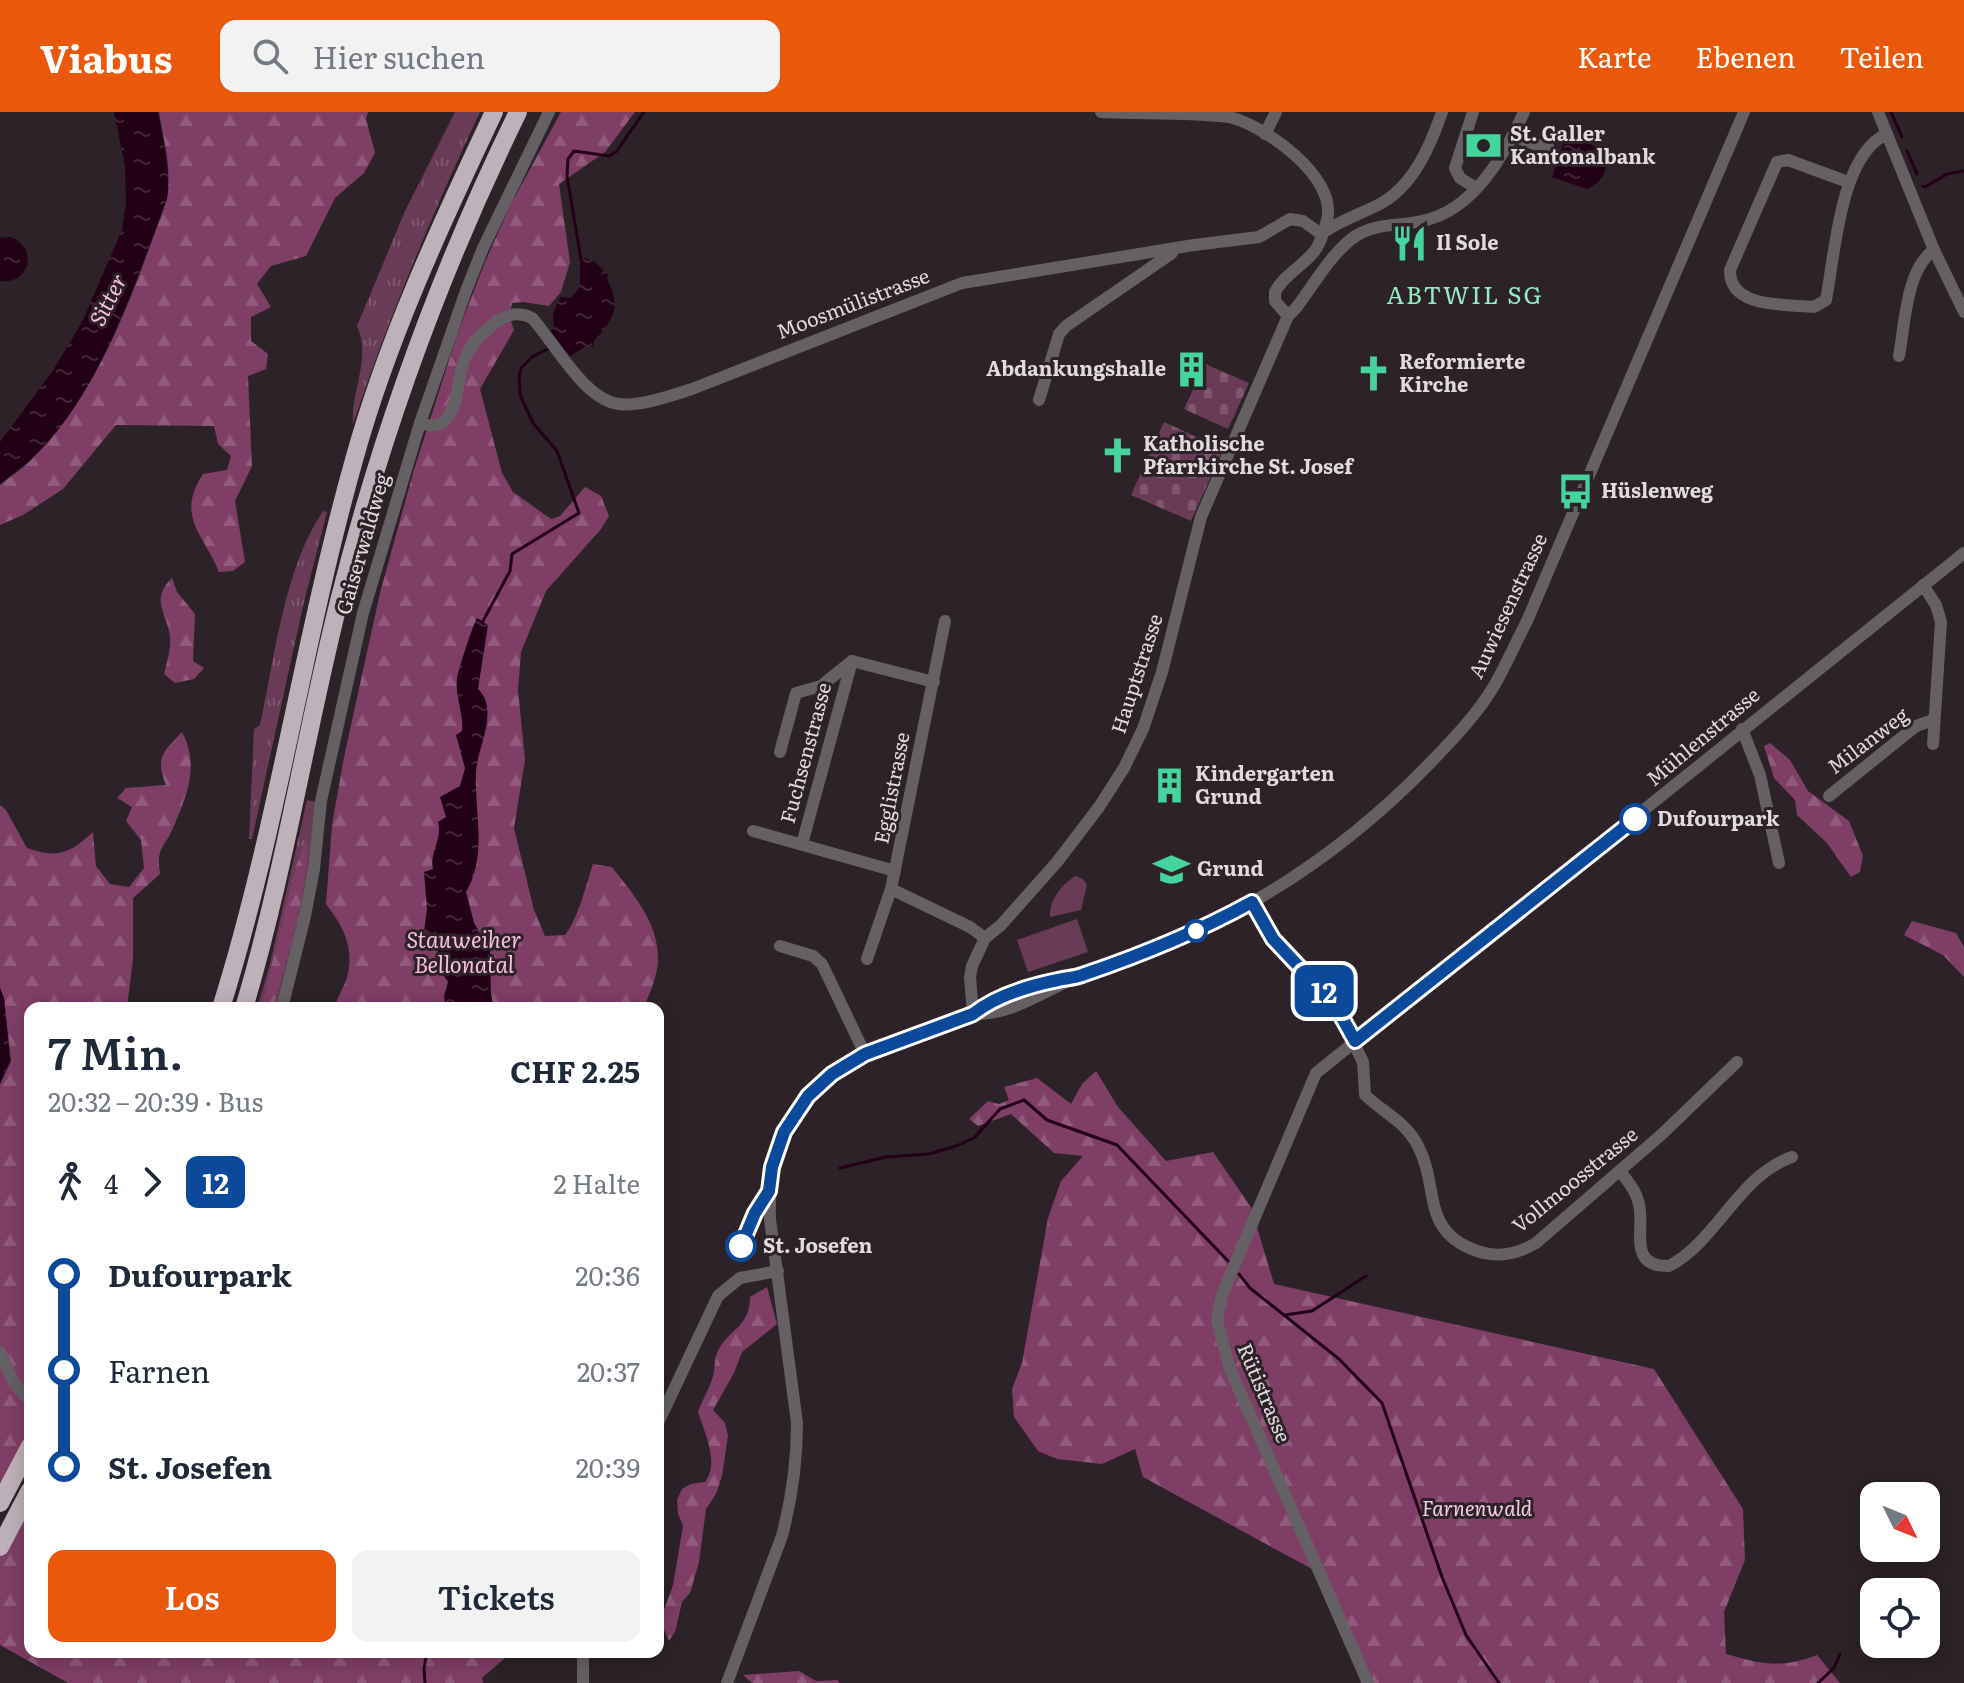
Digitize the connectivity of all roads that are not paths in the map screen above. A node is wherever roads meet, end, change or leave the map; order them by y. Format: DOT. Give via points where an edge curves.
graph roads {
  1 [pos="494,112"];
  2 [pos="518,112"];
  3 [pos="549,112"];
  4 [pos="1101,112"];
  5 [pos="1276,112"];
  6 [pos="1442,112"];
  7 [pos="1473,112"];
  8 [pos="1524,112"];
  9 [pos="1744,112"];
  10 [pos="1878,112"];
  11 [pos="1265,134"];
  12 [pos="1887,134"];
  13 [pos="1513,136"];
  14 [pos="1548,146"];
  15 [pos="1848,182"];
  16 [pos="1476,188"];
  17 [pos="1321,234"];
  18 [pos="1172,249"];
  19 [pos="1934,250"];
  20 [pos="1964,312"];
  21 [pos="1288,316"];
  22 [pos="1899,356"];
  23 [pos="1039,400"];
  24 [pos="420,423"];
  25 [pos="1964,553"];
  26 [pos="1923,585"];
  27 [pos="945,621"];
  28 [pos="852,661"];
  29 [pos="934,682"];
  30 [pos="1933,720"];
  31 [pos="1742,729"];
  32 [pos="1933,744"];
  33 [pos="780,752"];
  34 [pos="1829,796"];
  35 [pos="753,831"];
  36 [pos="802,844"];
  37 [pos="1779,863"];
  38 [pos="895,871"];
  39 [pos="891,889"];
  40 [pos="1252,902"];
  41 [pos="985,938"];
  42 [pos="780,946"];
  43 [pos="867,959"];
  44 [pos="223,1002"];
  45 [pos="246,1002"];
  46 [pos="284,1002"];
  47 [pos="973,1014"];
  48 [pos="1355,1041"];
  49 [pos="865,1054"];
  50 [pos="1737,1062"];
  51 [pos="1792,1157"];
  52 [pos="1620,1171"];
  53 [pos="778,1271"];
  54 [pos="0,1352"];
  55 [pos="24,1394"];
  56 [pos="664,1410"];
  57 [pos="24,1457"];
  58 [pos="24,1501"];
  59 [pos="0,1503"];
  60 [pos="0,1547"];
  61 [pos="583,1658"];
  62 [pos="583,1683"];
  63 [pos="727,1683"];
  64 [pos="1368,1683"];
  1 -- 44 [label="highway" via="407,310 354,457"];
  2 -- 45 [label="highway" via="433,303 377,463 338,603"];
  3 -- 24 [label="street, Gaiserwaldweg" via="483,248"];
  4 -- 11 [label="street" via="1230,117"];
  5 -- 11 [label="street"];
  6 -- 17 [label="street" via="1420,163 1392,197"];
  7 -- 16 [label="street" via="1455,168"];
  8 -- 13 [label="street, Hauptstrasse"];
  9 -- 40 [label="street, Auwiesenstrasse" via="1543,585 1494,686 1452,741 1383,810 1321,859"];
  10 -- 12 [label="street"];
  11 -- 17 [label="street" via="1290,150 1316,178 1328,215"];
  12 -- 15 [label="street" via="1861,158"];
  12 -- 19 [label="street"];
  13 -- 14 [label="street"];
  13 -- 16 [label="street, Hauptstrasse"];
  15 -- 15 [label="street" via="1788,160 1777,162 1730,270 1739,294 1755,301 1814,307 1826,300"];
  16 -- 21 [label="street, Hauptstrasse" via="1438,216 1379,226 1353,237"];
  17 -- 18 [label="street, Moosmülistrasse" via="1290,219 1259,237"];
  17 -- 21 [label="street" via="1314,253 1275,292 1275,301"];
  18 -- 23 [label="street" via="1066,326"];
  18 -- 24 [label="street, Moosmülistrasse" via="962,283 667,397 620,405 592,392 523,313 503,318 475,341 450,414 442,423"];
  19 -- 20 [label="street"];
  19 -- 22 [label="street" via="1923,257 1913,279"];
  21 -- 41 [label="street, Hauptstrasse" via="1201,517 1140,737 1082,830"];
  24 -- 46 [label="street, Gaiserwaldweg" via="341,706 305,916"];
  25 -- 26 [label="street, Mühlenstrasse"];
  26 -- 30 [label="street" via="1941,622"];
  26 -- 31 [label="street, Mühlenstrasse"];
  27 -- 29 [label="street, Egglistrasse"];
  28 -- 29 [label="street, Fuchsenstrasse"];
  28 -- 33 [label="street" via="821,686 796,693"];
  28 -- 36 [label="street, Fuchsenstrasse"];
  29 -- 38 [label="street, Egglistrasse"];
  30 -- 32 [label="street"];
  30 -- 34 [label="street, Milanweg" via="1916,726"];
  31 -- 37 [label="street" via="1760,775"];
  31 -- 48 [label="street, Mühlenstrasse"];
  35 -- 36 [label="street"];
  36 -- 38 [label="street"];
  38 -- 39 [label="street, Egglistrasse"];
  39 -- 41 [label="street"];
  39 -- 43 [label="street, Egglistrasse"];
  40 -- 47 [label="street, Auwiesenstrasse" via="1176,940 1077,977 1011,993"];
  40 -- 48 [label="street, Vollmoosstrasse" via="1273,939 1335,1005"];
  41 -- 47 [label="street, Hauptstrasse" via="970,977"];
  42 -- 49 [label="street" via="822,964"];
  47 -- 49 [label="street"];
  48 -- 52 [label="street, Vollmoosstrasse" via="1363,1062 1365,1095 1413,1138 1438,1221 1464,1247 1495,1255 1532,1246"];
  48 -- 64 [label="street, Rütistrasse" via="1316,1073 1222,1295 1217,1320 1230,1369"];
  49 -- 53 [label="street" via="822,1082 784,1132 769,1191"];
  50 -- 52 [label="street, Vollmoosstrasse"];
  51 -- 52 [label="street" via="1763,1174 1669,1266 1644,1257 1640,1208"];
  53 -- 56 [label="street" via="740,1278 718,1296"];
  53 -- 63 [label="street" via="797,1454 777,1551"];
  54 -- 55 [label="street"];
  57 -- 59 [label="highway"];
  58 -- 60 [label="highway"];
  61 -- 62 [label="street"];
}
